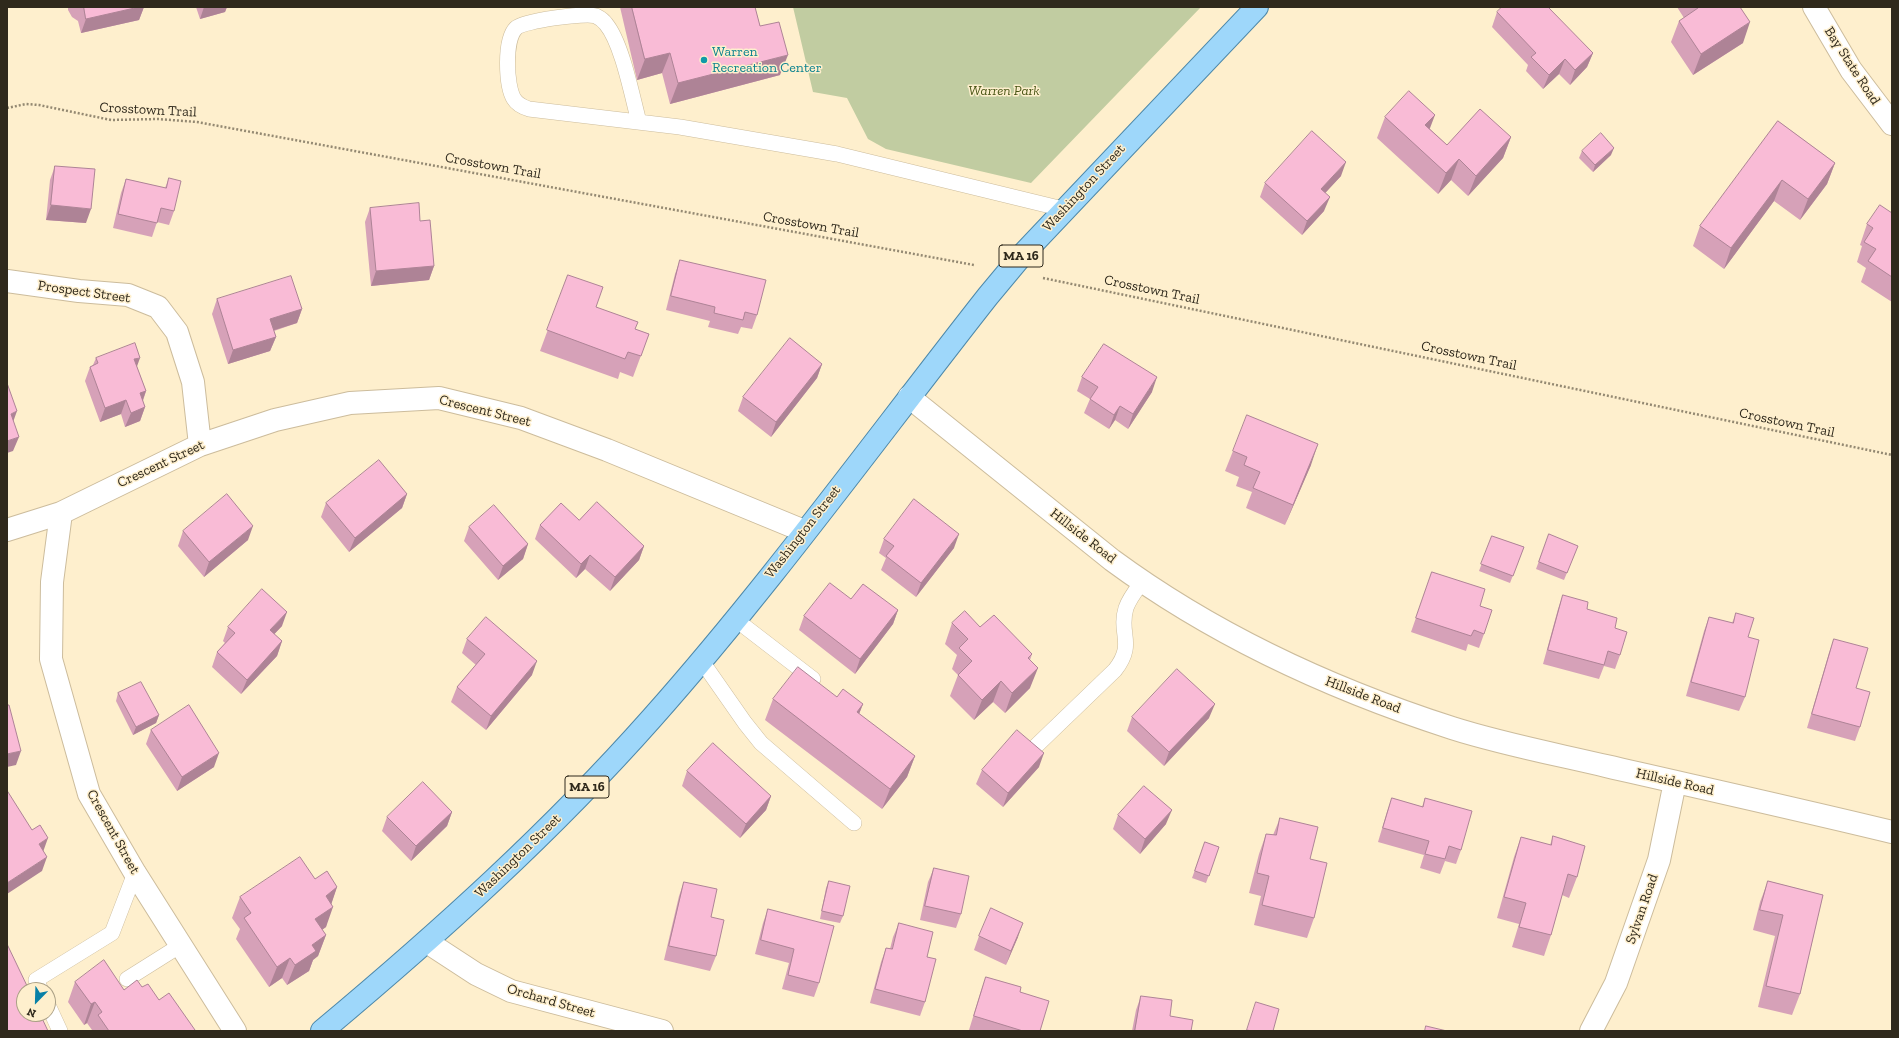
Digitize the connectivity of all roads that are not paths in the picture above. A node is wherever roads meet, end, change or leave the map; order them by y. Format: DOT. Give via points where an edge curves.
graph roads {
  1 [pos="1257,7"];
  2 [pos="1814,7"];
  3 [pos="639,122"];
  4 [pos="1892,124"];
  5 [pos="1063,209"];
  6 [pos="7,281"];
  7 [pos="909,397"];
  8 [pos="200,444"];
  9 [pos="61,513"];
  10 [pos="7,530"];
  11 [pos="804,531"];
  12 [pos="1142,582"];
  13 [pos="735,619"];
  14 [pos="701,660"];
  15 [pos="822,686"];
  16 [pos="1035,747"];
  17 [pos="1675,782"];
  18 [pos="854,823"];
  19 [pos="1892,832"];
  20 [pos="135,873"];
  21 [pos="427,942"];
  22 [pos="181,945"];
  23 [pos="127,980"];
  24 [pos="37,982"];
  25 [pos="235,1031"];
  26 [pos="322,1031"];
  27 [pos="662,1031"];
  28 [pos="1591,1031"];
  1 -- 5 [label="main road, Washington Street / MA 16"];
  2 -- 4 [label="street, Bay State Road" via="1851,70"];
  3 -- 3 [label="lane" via="616,42 605,22 596,16 582,15 532,22 518,26 512,33 508,48 510,88 513,98 520,105 529,110"];
  3 -- 5 [label="lane" via="702,130 837,154"];
  5 -- 7 [label="main road, Washington Street / MA 16" via="992,291"];
  6 -- 8 [label="street, Prospect Street" via="128,295 158,307 177,332 193,382"];
  7 -- 11 [label="main road, Washington Street / MA 16"];
  7 -- 12 [label="street, Hillside Road"];
  8 -- 9 [label="street, Crescent Street"];
  8 -- 11 [label="street, Crescent Street" via="275,420 350,403 439,398 520,418 607,450"];
  9 -- 10 [label="street"];
  9 -- 20 [label="street, Crescent Street" via="52,582 50,659 89,794"];
  11 -- 13 [label="main road, Washington Street / MA 16"];
  12 -- 16 [label="lane" via="1126,608 1126,652 1121,662"];
  12 -- 17 [label="street, Hillside Road" via="1242,641 1371,698 1453,728 1496,740"];
  13 -- 14 [label="main road, Washington Street / MA 16"];
  13 -- 15 [label="lane"];
  14 -- 18 [label="lane" via="761,743"];
  14 -- 21 [label="main road, Washington Street / MA 16" via="592,782"];
  17 -- 19 [label="street, Hillside Road"];
  17 -- 28 [label="street, Sylvan Road" via="1659,860 1616,983"];
  20 -- 22 [label="street, Crescent Street"];
  20 -- 24 [label="lane" via="112,933 36,980"];
  21 -- 26 [label="main road, Washington Street / MA 16"];
  21 -- 27 [label="street, Orchard Street" via="476,974 511,991"];
  22 -- 23 [label="lane"];
  22 -- 25 [label="street, Crescent Street"];
}
